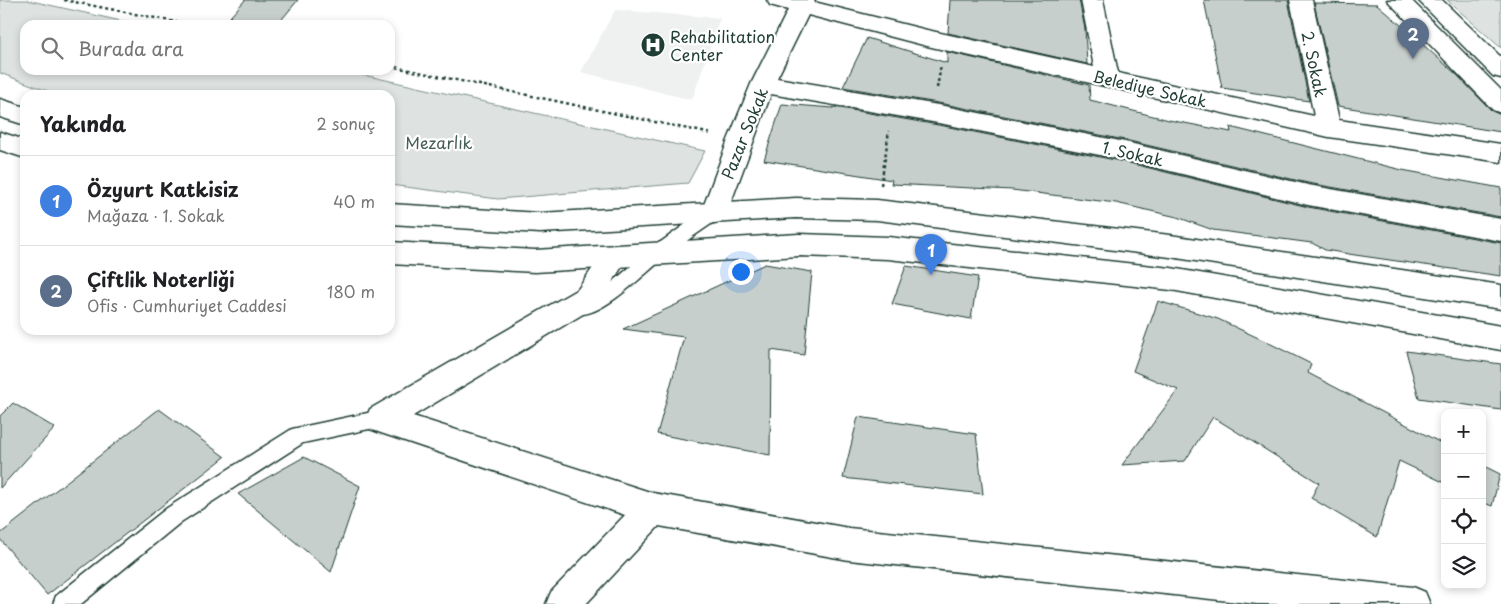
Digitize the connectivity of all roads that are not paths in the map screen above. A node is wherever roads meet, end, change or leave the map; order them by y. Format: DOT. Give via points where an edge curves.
graph roads {
  1 [pos="778,0"];
  2 [pos="1092,0"];
  3 [pos="1301,0"];
  4 [pos="1398,0"];
  5 [pos="1429,0"];
  6 [pos="803,4"];
  7 [pos="1501,70"];
  8 [pos="1108,78"];
  9 [pos="763,84"];
  10 [pos="1501,104"];
  11 [pos="0,108"];
  12 [pos="20,114"];
  13 [pos="1329,128"];
  14 [pos="0,141"];
  15 [pos="20,147"];
  16 [pos="1501,153"];
  17 [pos="714,213"];
  18 [pos="395,214"];
  19 [pos="633,218"];
  20 [pos="1501,230"];
  21 [pos="395,253"];
  22 [pos="657,254"];
  23 [pos="615,256"];
  24 [pos="1501,297"];
  25 [pos="1501,338"];
  26 [pos="381,419"];
  27 [pos="653,509"];
  28 [pos="64,604"];
  29 [pos="563,604"];
  30 [pos="1413,604"];
  1 -- 6 [label="street, Belediye Sokak"];
  2 -- 8 [label="street"];
  3 -- 13 [label="street, 2. Sokak"];
  4 -- 10 [label="street"];
  5 -- 7 [label="street"];
  6 -- 8 [label="street, Belediye Sokak" via="945,42"];
  6 -- 9 [label="street, Pazar Sokak"];
  8 -- 13 [label="street, Belediye Sokak"];
  9 -- 17 [label="street, Pazar Sokak"];
  9 -- 20 [label="street, 1. Sokak" via="1125,151 1308,195"];
  11 -- 12 [label="street"];
  13 -- 16 [label="street, Belediye Sokak"];
  14 -- 15 [label="street"];
  17 -- 19 [label="street"];
  17 -- 22 [label="lane"];
  17 -- 24 [label="street" via="796,208 877,210 1170,246"];
  18 -- 19 [label="street" via="540,223"];
  19 -- 23 [label="street"];
  21 -- 23 [label="street" via="535,261"];
  22 -- 23 [label="street"];
  22 -- 25 [label="street" via="799,245 888,248 1171,279"];
  22 -- 26 [label="lane" via="615,290"];
  23 -- 26 [label="street" via="588,297"];
  26 -- 27 [label="street"];
  26 -- 28 [label="lane" via="299,435 174,515"];
  27 -- 29 [label="street"];
  27 -- 30 [label="street" via="849,544"];
}
